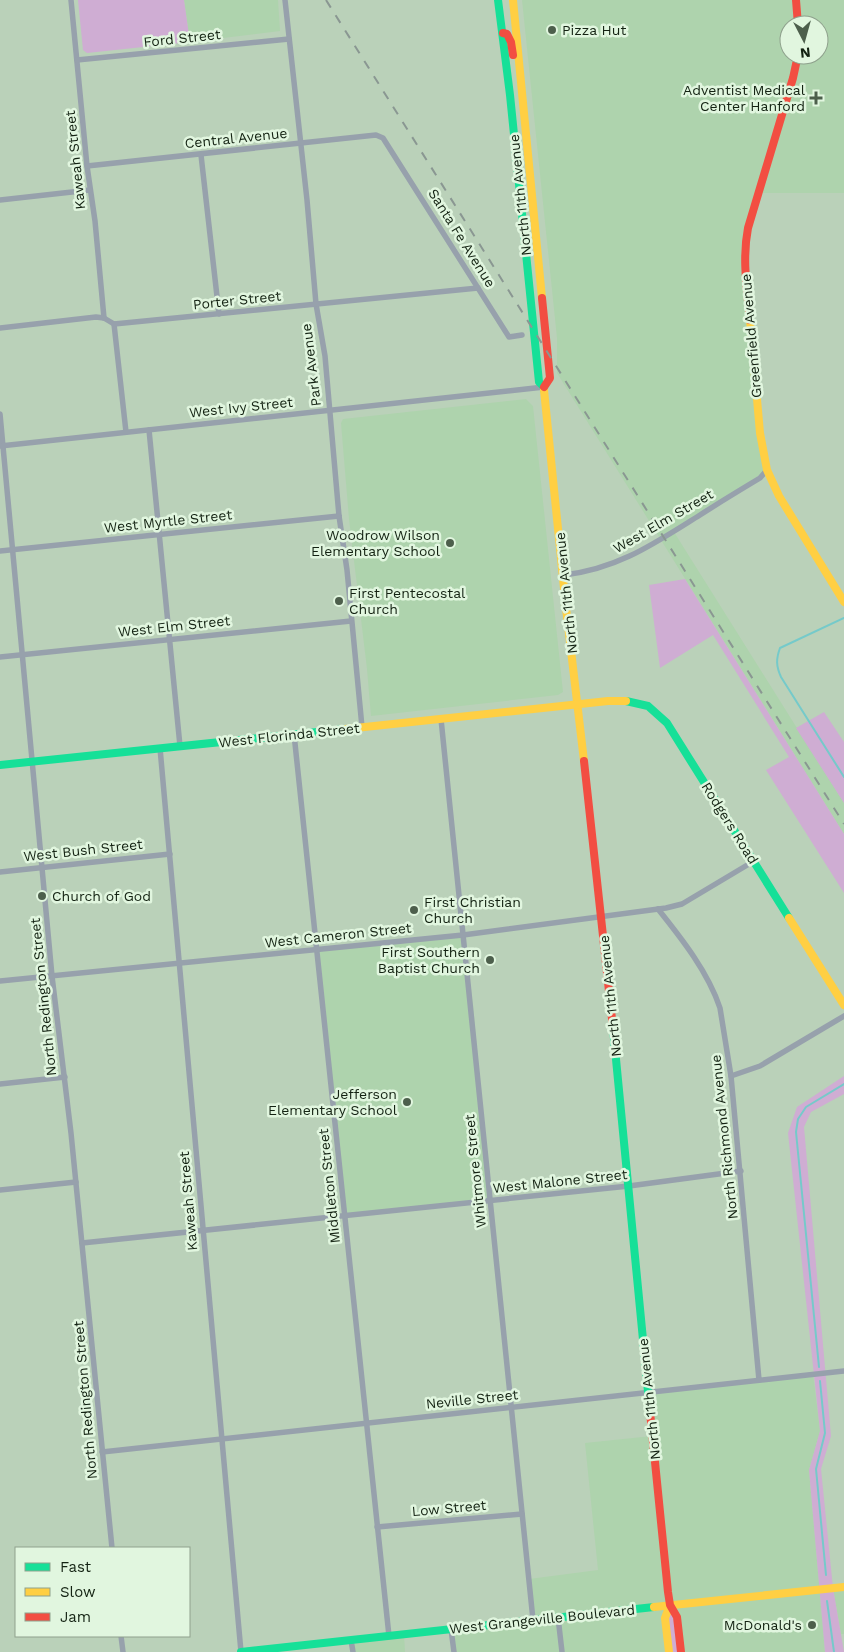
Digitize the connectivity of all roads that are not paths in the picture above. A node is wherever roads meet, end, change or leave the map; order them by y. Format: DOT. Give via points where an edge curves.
graph roads {
  1 [pos="71,0"];
  2 [pos="285,0"];
  3 [pos="498,0"];
  4 [pos="513,0"];
  5 [pos="796,0"];
  6 [pos="797,15"];
  7 [pos="503,33"];
  8 [pos="289,39"];
  9 [pos="77,60"];
  10 [pos="796,65"];
  11 [pos="520,70"];
  12 [pos="507,72"];
  13 [pos="524,117"];
  14 [pos="386,141"];
  15 [pos="301,144"];
  16 [pos="202,155"];
  17 [pos="87,166"];
  18 [pos="90,190"];
  19 [pos="0,200"];
  20 [pos="478,288"];
  21 [pos="316,304"];
  22 [pos="220,314"];
  23 [pos="104,318"];
  24 [pos="114,324"];
  25 [pos="0,328"];
  26 [pos="522,336"];
  27 [pos="544,387"];
  28 [pos="329,411"];
  29 [pos="0,414"];
  30 [pos="149,430"];
  31 [pos="126,432"];
  32 [pos="2,446"];
  33 [pos="767,470"];
  34 [pos="339,516"];
  35 [pos="159,534"];
  36 [pos="12,550"];
  37 [pos="0,551"];
  38 [pos="564,575"];
  39 [pos="844,602"];
  40 [pos="351,621"];
  41 [pos="170,640"];
  42 [pos="22,655"];
  43 [pos="0,657"];
  44 [pos="578,704"];
  45 [pos="441,719"];
  46 [pos="362,727"];
  47 [pos="294,734"];
  48 [pos="180,746"];
  49 [pos="160,748"];
  50 [pos="32,762"];
  51 [pos="0,765"];
  52 [pos="170,854"];
  53 [pos="754,861"];
  54 [pos="42,867"];
  55 [pos="0,872"];
  56 [pos="658,909"];
  57 [pos="602,917"];
  58 [pos="463,935"];
  59 [pos="317,950"];
  60 [pos="180,963"];
  61 [pos="52,976"];
  62 [pos="0,981"];
  63 [pos="844,1005"];
  64 [pos="844,1016"];
  65 [pos="732,1076"];
  66 [pos="65,1077"];
  67 [pos="0,1084"];
  68 [pos="741,1171"];
  69 [pos="76,1182"];
  70 [pos="629,1186"];
  71 [pos="0,1190"];
  72 [pos="490,1201"];
  73 [pos="345,1216"];
  74 [pos="203,1231"];
  75 [pos="82,1243"];
  76 [pos="844,1371"];
  77 [pos="760,1380"];
  78 [pos="648,1392"];
  79 [pos="512,1407"];
  80 [pos="367,1423"];
  81 [pos="222,1439"];
  82 [pos="102,1452"];
  83 [pos="522,1514"];
  84 [pos="378,1527"];
  85 [pos="112,1547"];
  86 [pos="844,1587"];
  87 [pos="670,1605"];
  88 [pos="558,1617"];
  89 [pos="533,1620"];
  90 [pos="451,1629"];
  91 [pos="389,1636"];
  92 [pos="121,1637"];
  93 [pos="351,1640"];
  94 [pos="123,1652"];
  95 [pos="241,1652"];
  96 [pos="353,1652"];
  97 [pos="454,1652"];
  98 [pos="562,1652"];
  99 [pos="669,1652"];
  100 [pos="680,1652"];
  1 -- 9 [label="street, Kaweah Street"];
  2 -- 8 [label="street, Park Avenue"];
  3 -- 7 [label="main road, North 11th Avenue"];
  4 -- 11 [label="main road, North 11th Avenue"];
  5 -- 6 [label="main road"];
  7 -- 11 [label="main road" via="510,38"];
  7 -- 12 [label="main road, North 11th Avenue"];
  8 -- 9 [label="street, Ford Street"];
  8 -- 15 [label="street, Park Avenue"];
  9 -- 17 [label="street, Kaweah Street"];
  10 -- 33 [label="main road, Greenfield Avenue" via="745,242 757,406"];
  11 -- 13 [label="main road, North 11th Avenue"];
  12 -- 13 [label="main road" via="512,78 517,117"];
  12 -- 27 [label="main road, North 11th Avenue" via="532,327 539,382"];
  13 -- 27 [label="main road, North 11th Avenue" via="550,378"];
  14 -- 15 [label="street, Central Avenue" via="376,135"];
  14 -- 20 [label="street, Santa Fe Avenue"];
  15 -- 16 [label="street, Central Avenue"];
  15 -- 21 [label="street, Park Avenue"];
  16 -- 17 [label="street, Central Avenue"];
  16 -- 22 [label="street"];
  17 -- 18 [label="street, Kaweah Street"];
  18 -- 19 [label="street"];
  18 -- 23 [label="street, Kaweah Street"];
  20 -- 21 [label="street, Porter Street"];
  20 -- 26 [label="street, Santa Fe Avenue" via="509,337"];
  21 -- 22 [label="street, Porter Street"];
  21 -- 28 [label="street, Park Avenue" via="325,356"];
  22 -- 24 [label="street, Porter Street"];
  23 -- 24 [label="street"];
  23 -- 25 [label="street"];
  24 -- 31 [label="street"];
  27 -- 28 [label="street, West Ivy Street"];
  27 -- 38 [label="main road, North 11th Avenue"];
  28 -- 30 [label="street, West Ivy Street"];
  28 -- 34 [label="street, Park Avenue"];
  29 -- 32 [label="street, North Redington Street"];
  30 -- 31 [label="street, West Ivy Street"];
  30 -- 35 [label="street"];
  31 -- 32 [label="street, West Ivy Street"];
  32 -- 36 [label="street, North Redington Street"];
  33 -- 38 [label="street, West Elm Street" via="760,478 639,553 614,564"];
  33 -- 39 [label="main road, Greenfield Avenue" via="779,496"];
  34 -- 35 [label="street, West Myrtle Street"];
  34 -- 40 [label="street, Park Avenue"];
  35 -- 36 [label="street, West Myrtle Street"];
  35 -- 41 [label="street"];
  36 -- 37 [label="street, West Myrtle Street"];
  36 -- 42 [label="street, North Redington Street"];
  38 -- 44 [label="main road, North 11th Avenue"];
  40 -- 41 [label="street, West Elm Street"];
  40 -- 46 [label="street, Park Avenue"];
  41 -- 42 [label="street, West Elm Street"];
  41 -- 48 [label="street"];
  42 -- 43 [label="street, West Elm Street"];
  42 -- 50 [label="street, North Redington Street"];
  44 -- 45 [label="main road, West Florinda Street"];
  44 -- 53 [label="main road, Rodgers Road" via="635,701 662,717"];
  44 -- 57 [label="main road, North 11th Avenue"];
  45 -- 46 [label="main road, West Florinda Street"];
  45 -- 58 [label="street, Whitmore Street"];
  46 -- 47 [label="main road, West Florinda Street"];
  47 -- 48 [label="main road, West Florinda Street"];
  47 -- 59 [label="street, Middleton Street"];
  48 -- 49 [label="main road, West Florinda Street"];
  49 -- 50 [label="main road, West Florinda Street"];
  49 -- 52 [label="street, Kaweah Street"];
  50 -- 51 [label="main road, West Florinda Street"];
  50 -- 54 [label="street, North Redington Street"];
  52 -- 54 [label="street, West Bush Street"];
  52 -- 60 [label="street, Kaweah Street"];
  53 -- 56 [label="street, West Cameron Street" via="682,904"];
  53 -- 63 [label="main road, Rodgers Road"];
  54 -- 55 [label="street, West Bush Street"];
  54 -- 61 [label="street, North Redington Street"];
  56 -- 57 [label="street, West Cameron Street"];
  56 -- 65 [label="street, North Richmond Avenue" via="703,972 717,998"];
  57 -- 58 [label="street, West Cameron Street"];
  57 -- 70 [label="main road, North 11th Avenue"];
  58 -- 59 [label="street, West Cameron Street"];
  58 -- 72 [label="street, Whitmore Street"];
  59 -- 60 [label="street, West Cameron Street"];
  59 -- 73 [label="street, Middleton Street"];
  60 -- 61 [label="street, West Cameron Street"];
  60 -- 74 [label="street, Kaweah Street"];
  61 -- 62 [label="street, West Cameron Street"];
  61 -- 66 [label="street, North Redington Street"];
  64 -- 65 [label="street" via="760,1066"];
  65 -- 68 [label="street, North Richmond Avenue"];
  66 -- 67 [label="street"];
  66 -- 69 [label="street, North Redington Street"];
  68 -- 70 [label="street, West Malone Street"];
  68 -- 77 [label="street, North Richmond Avenue"];
  69 -- 71 [label="street"];
  69 -- 75 [label="street, North Redington Street"];
  70 -- 72 [label="street, West Malone Street"];
  70 -- 78 [label="main road, North 11th Avenue"];
  72 -- 73 [label="street, West Malone Street"];
  72 -- 79 [label="street, Whitmore Street"];
  73 -- 74 [label="street, West Malone Street"];
  73 -- 80 [label="street, Middleton Street"];
  74 -- 75 [label="street, West Malone Street"];
  74 -- 81 [label="street, Kaweah Street"];
  75 -- 82 [label="street, North Redington Street"];
  76 -- 77 [label="street, Neville Street"];
  77 -- 78 [label="street, Neville Street"];
  78 -- 79 [label="street, Neville Street"];
  78 -- 87 [label="main road, North 11th Avenue"];
  79 -- 80 [label="street, Neville Street"];
  79 -- 83 [label="street, Whitmore Street"];
  80 -- 81 [label="street, Neville Street"];
  80 -- 84 [label="street, Middleton Street"];
  81 -- 82 [label="street, Neville Street"];
  81 -- 95 [label="street, Kaweah Street"];
  82 -- 85 [label="street, North Redington Street"];
  83 -- 84 [label="street, Low Street"];
  83 -- 89 [label="street, Whitmore Street"];
  84 -- 91 [label="street, Middleton Street"];
  86 -- 87 [label="main road, West Grangeville Boulevard"];
  87 -- 88 [label="main road, West Grangeville Boulevard"];
  87 -- 99 [label="main road, North 11th Avenue" via="665,1618"];
  87 -- 100 [label="main road, North 11th Avenue" via="677,1617"];
  88 -- 89 [label="main road, West Grangeville Boulevard"];
  88 -- 98 [label="street"];
  89 -- 90 [label="main road, West Grangeville Boulevard"];
  90 -- 91 [label="main road, West Grangeville Boulevard"];
  90 -- 97 [label="street"];
  91 -- 93 [label="main road, West Grangeville Boulevard"];
  92 -- 94 [label="street"];
  93 -- 95 [label="main road, West Grangeville Boulevard"];
  93 -- 96 [label="street"];
}
